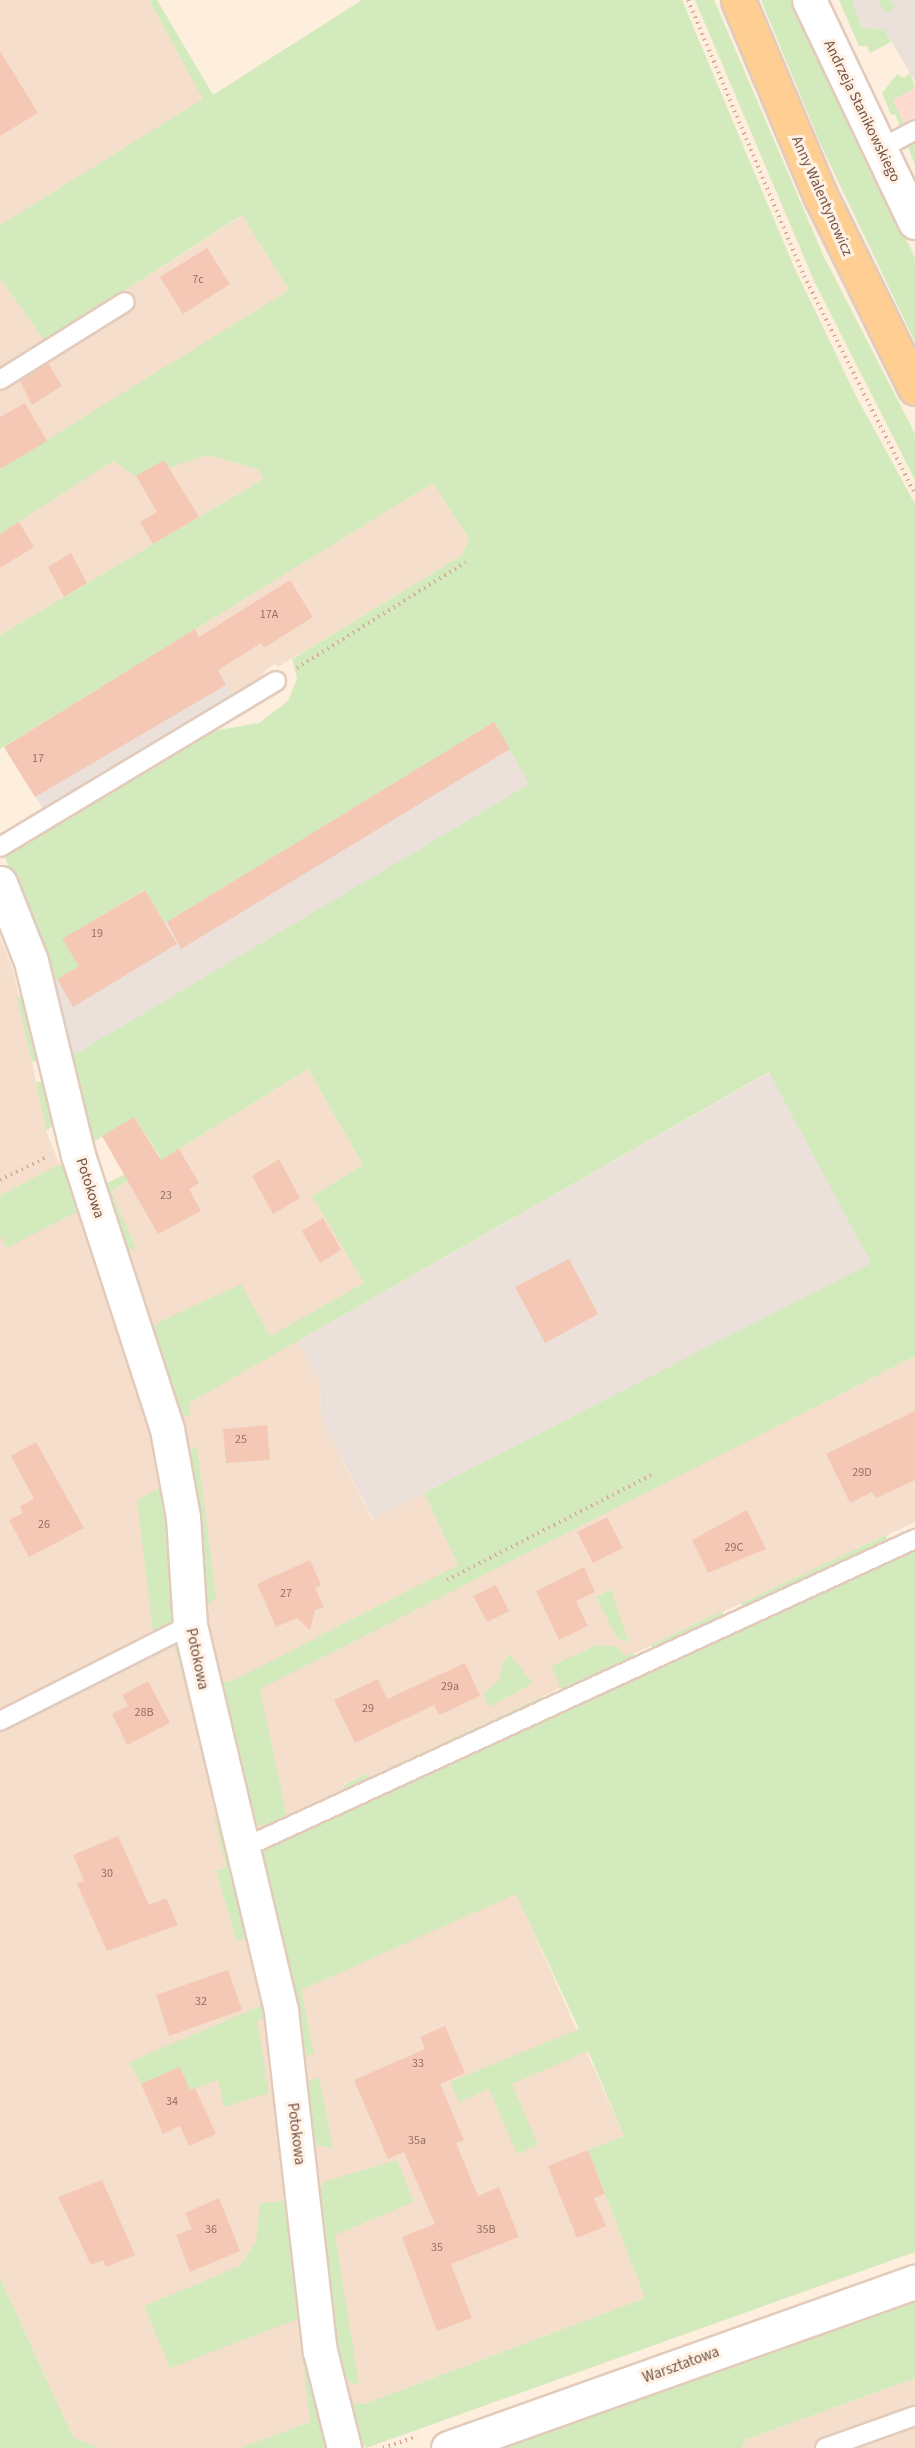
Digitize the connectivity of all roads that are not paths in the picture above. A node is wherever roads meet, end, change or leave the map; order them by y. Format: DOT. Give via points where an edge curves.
graph roads {
  1 [pos="738,0"];
  2 [pos="809,0"];
  3 [pos="915,130"];
  4 [pos="880,148"];
  5 [pos="915,222"];
  6 [pos="125,302"];
  7 [pos="0,380"];
  8 [pos="915,388"];
  9 [pos="276,681"];
  10 [pos="0,847"];
  11 [pos="0,883"];
  12 [pos="915,1539"];
  13 [pos="190,1625"];
  14 [pos="0,1721"];
  15 [pos="241,1849"];
  16 [pos="915,2282"];
  17 [pos="915,2416"];
  18 [pos="344,2448"];
  19 [pos="448,2448"];
  20 [pos="825,2448"];
  1 -- 8 [label="main road, Anny Walentynowicz" via="820,195"];
  2 -- 4 [label="street, Andrzeja Stanikowskiego"];
  3 -- 4 [label="lane"];
  4 -- 5 [label="street, Andrzeja Stanikowskiego"];
  6 -- 7 [label="lane"];
  9 -- 10 [label="lane"];
  11 -- 13 [label="street, Potokowa" via="31,961 76,1145 167,1429 183,1517"];
  12 -- 15 [label="lane"];
  13 -- 14 [label="lane"];
  13 -- 15 [label="street, Potokowa"];
  15 -- 18 [label="street, Potokowa" via="281,2011 320,2351"];
  16 -- 19 [label="street, Warsztatowa"];
  17 -- 20 [label="lane"];
}
